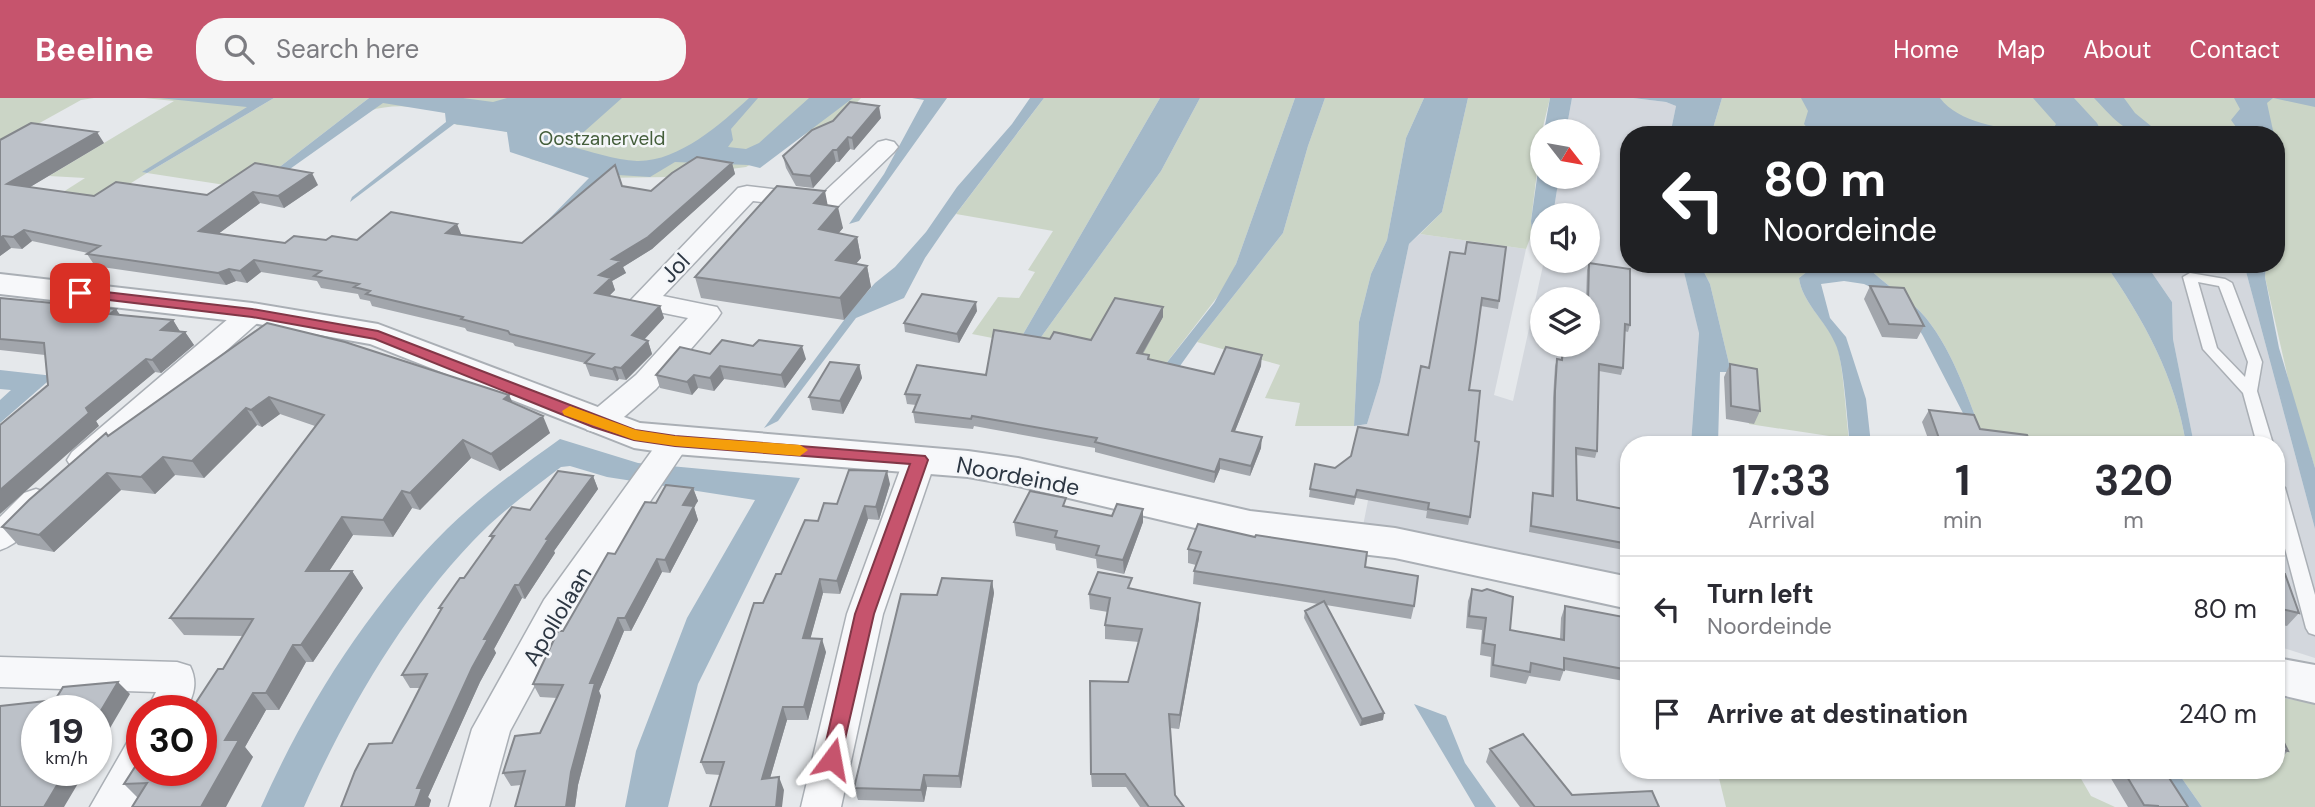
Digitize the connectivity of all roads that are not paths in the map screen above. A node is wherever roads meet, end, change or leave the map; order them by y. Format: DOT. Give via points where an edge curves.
graph roads {
  1 [pos="886,147"];
  2 [pos="0,284"];
  3 [pos="252,313"];
  4 [pos="2250,391"];
  5 [pos="598,423"];
  6 [pos="2263,436"];
  7 [pos="920,460"];
  8 [pos="658,463"];
  9 [pos="2285,517"];
  10 [pos="0,538"];
  11 [pos="1620,591"];
  12 [pos="2315,628"];
  13 [pos="0,672"];
  14 [pos="2285,678"];
  15 [pos="2315,684"];
  16 [pos="174,695"];
  17 [pos="126,780"];
  18 [pos="110,807"];
  19 [pos="470,807"];
  20 [pos="821,807"];
  1 -- 5 [label="street, Jol" via="827,203 747,193 643,301 707,313 646,382"];
  2 -- 3 [label="street, Noordeinde"];
  3 -- 5 [label="street, Noordeinde" via="378,335"];
  3 -- 10 [label="street"];
  4 -- 4 [label="lane" via="2255,362 2224,283 2190,277 2210,349"];
  4 -- 6 [label="lane"];
  5 -- 8 [label="street, Noordeinde" via="634,435"];
  7 -- 8 [label="street, Noordeinde"];
  7 -- 11 [label="street, Noordeinde" via="1017,472 1250,526 1395,544"];
  7 -- 20 [label="street" via="864,614"];
  8 -- 19 [label="street, Apollolaan" via="557,610 491,729"];
  9 -- 12 [label="lane"];
  13 -- 16 [label="street" via="177,677"];
  14 -- 15 [label="street"];
  17 -- 18 [label="street"];
}
